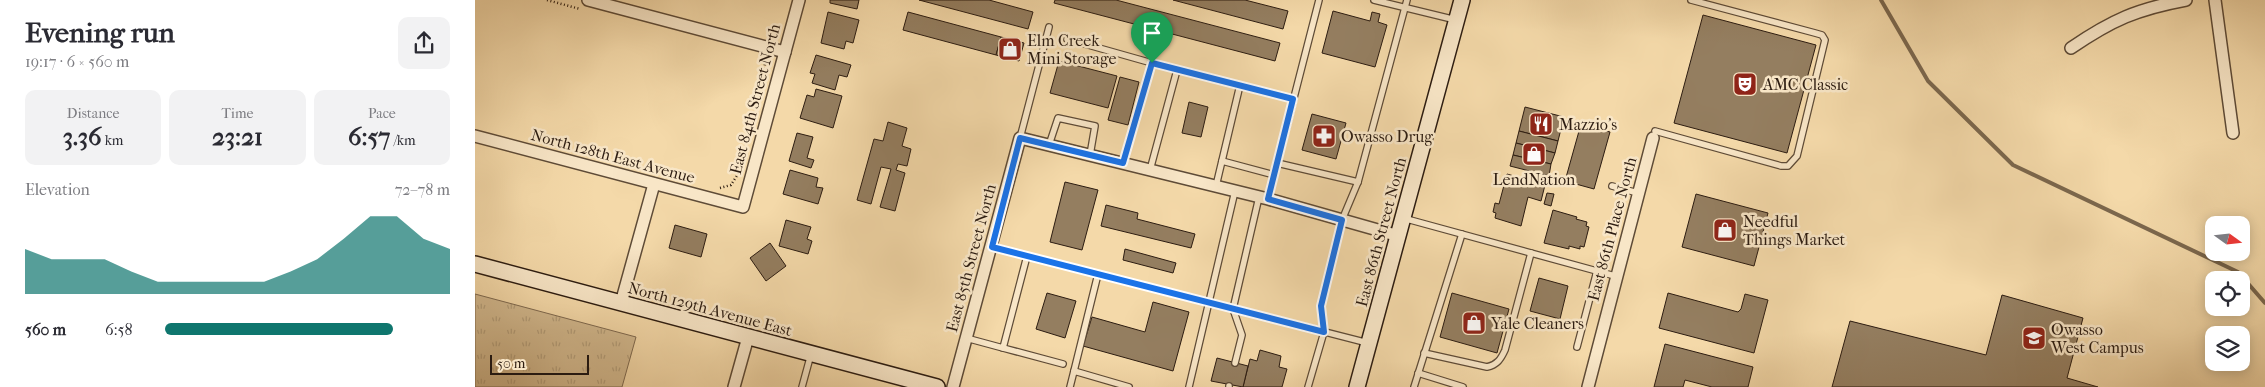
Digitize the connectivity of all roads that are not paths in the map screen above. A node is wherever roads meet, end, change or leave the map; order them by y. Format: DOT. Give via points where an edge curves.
graph roads {
  1 [pos="799,0"];
  2 [pos="1319,0"];
  3 [pos="1374,0"];
  4 [pos="1407,0"];
  5 [pos="1462,0"];
  6 [pos="1691,0"];
  7 [pos="2186,0"];
  8 [pos="2215,0"];
  9 [pos="586,5"];
  10 [pos="1405,8"];
  11 [pos="1456,20"];
  12 [pos="1049,27"];
  13 [pos="1067,39"];
  14 [pos="2071,48"];
  15 [pos="785,52"];
  16 [pos="1152,63"];
  17 [pos="1177,70"];
  18 [pos="1240,85"];
  19 [pos="1293,99"];
  20 [pos="2233,133"];
  21 [pos="1654,135"];
  22 [pos="475,136"];
  23 [pos="1020,138"];
  24 [pos="1049,145"];
  25 [pos="1090,155"];
  26 [pos="1222,161"];
  27 [pos="1123,163"];
  28 [pos="1277,163"];
  29 [pos="1150,170"];
  30 [pos="1274,175"];
  31 [pos="1358,182"];
  32 [pos="654,184"];
  33 [pos="1216,186"];
  34 [pos="1612,186"];
  35 [pos="1235,191"];
  36 [pos="1638,194"];
  37 [pos="1263,198"];
  38 [pos="743,207"];
  39 [pos="1403,218"];
  40 [pos="1342,220"];
  41 [pos="1462,234"];
  42 [pos="1399,236"];
  43 [pos="992,247"];
  44 [pos="1531,253"];
  45 [pos="1027,256"];
  46 [pos="475,264"];
  47 [pos="1597,271"];
  48 [pos="1098,274"];
  49 [pos="1615,276"];
  50 [pos="621,303"];
  51 [pos="1210,303"];
  52 [pos="1233,309"];
  53 [pos="1324,332"];
  54 [pos="748,337"];
  55 [pos="967,338"];
  56 [pos="1369,343"];
  57 [pos="1577,347"];
  58 [pos="1003,348"];
  59 [pos="1424,353"];
  60 [pos="811,354"];
  61 [pos="1235,363"];
  62 [pos="1063,364"];
  63 [pos="1073,371"];
  64 [pos="1417,373"];
  65 [pos="1448,385"];
  66 [pos="734,387"];
  67 [pos="802,387"];
  68 [pos="937,387"];
  69 [pos="953,387"];
  70 [pos="1070,387"];
  71 [pos="1129,387"];
  72 [pos="1189,387"];
  73 [pos="1308,387"];
  74 [pos="1357,387"];
  75 [pos="1414,387"];
  76 [pos="1463,387"];
  77 [pos="1588,387"];
  1 -- 15 [label="street, East 84th Street North"];
  2 -- 19 [label="lane"];
  3 -- 10 [label="lane"];
  4 -- 10 [label="lane"];
  5 -- 11 [label="main road, East 86th Street North"];
  6 -- 21 [label="lane" via="1822,35 1825,40 1797,156 1788,166 1781,166"];
  7 -- 14 [label="street" via="2125,16"];
  8 -- 20 [label="street"];
  9 -- 15 [label="street"];
  10 -- 11 [label="lane"];
  10 -- 31 [label="lane"];
  11 -- 39 [label="main road, East 86th Street North"];
  12 -- 23 [label="lane"];
  13 -- 16 [label="lane"];
  15 -- 38 [label="street, East 84th Street North"];
  16 -- 17 [label="lane"];
  16 -- 27 [label="lane"];
  17 -- 18 [label="lane"];
  17 -- 29 [label="lane"];
  18 -- 19 [label="lane"];
  18 -- 26 [label="lane"];
  19 -- 28 [label="lane"];
  21 -- 36 [label="street, East 86th Place North"];
  22 -- 32 [label="street, North 128th East Avenue"];
  23 -- 24 [label="street"];
  23 -- 43 [label="street, East 85th Street North"];
  24 -- 25 [label="street"];
  24 -- 25 [label="lane" via="1058,118 1095,126"];
  25 -- 27 [label="street"];
  26 -- 30 [label="lane"];
  26 -- 33 [label="lane"];
  27 -- 29 [label="street"];
  28 -- 30 [label="lane"];
  28 -- 31 [label="lane"];
  29 -- 33 [label="street"];
  30 -- 37 [label="lane"];
  31 -- 40 [label="lane"];
  32 -- 38 [label="street, North 128th East Avenue"];
  32 -- 50 [label="street"];
  33 -- 35 [label="street"];
  34 -- 36 [label="lane"];
  35 -- 37 [label="street"];
  35 -- 51 [label="lane"];
  36 -- 49 [label="street, East 86th Place North"];
  37 -- 40 [label="street"];
  37 -- 52 [label="lane"];
  39 -- 41 [label="lane"];
  39 -- 42 [label="main road, East 86th Street North"];
  40 -- 42 [label="street"];
  40 -- 53 [label="lane" via="1321,306"];
  41 -- 44 [label="lane"];
  41 -- 59 [label="lane"];
  42 -- 56 [label="main road, East 86th Street North"];
  43 -- 45 [label="lane"];
  43 -- 55 [label="street, East 85th Street North"];
  44 -- 47 [label="lane"];
  44 -- 59 [label="lane" via="1500,360 1487,367"];
  45 -- 48 [label="lane"];
  45 -- 58 [label="lane"];
  46 -- 50 [label="main road, North 129th Avenue East"];
  47 -- 49 [label="lane"];
  47 -- 57 [label="lane"];
  48 -- 51 [label="lane"];
  48 -- 63 [label="lane"];
  49 -- 77 [label="street, East 86th Place North"];
  50 -- 54 [label="main road, North 129th Avenue East"];
  51 -- 52 [label="lane"];
  51 -- 72 [label="lane"];
  52 -- 53 [label="lane"];
  52 -- 61 [label="lane" via="1242,334"];
  53 -- 56 [label="lane"];
  53 -- 73 [label="lane"];
  54 -- 60 [label="main road, North 129th Avenue East"];
  54 -- 66 [label="street"];
  55 -- 58 [label="lane"];
  55 -- 69 [label="street, East 85th Street North"];
  56 -- 74 [label="main road, East 86th Street North"];
  58 -- 62 [label="lane"];
  59 -- 64 [label="lane"];
  60 -- 67 [label="lane"];
  60 -- 68 [label="main road, North 129th Avenue East"];
  63 -- 70 [label="lane"];
  63 -- 71 [label="lane"];
  64 -- 65 [label="lane"];
  64 -- 75 [label="lane"];
  65 -- 76 [label="lane"];
}
